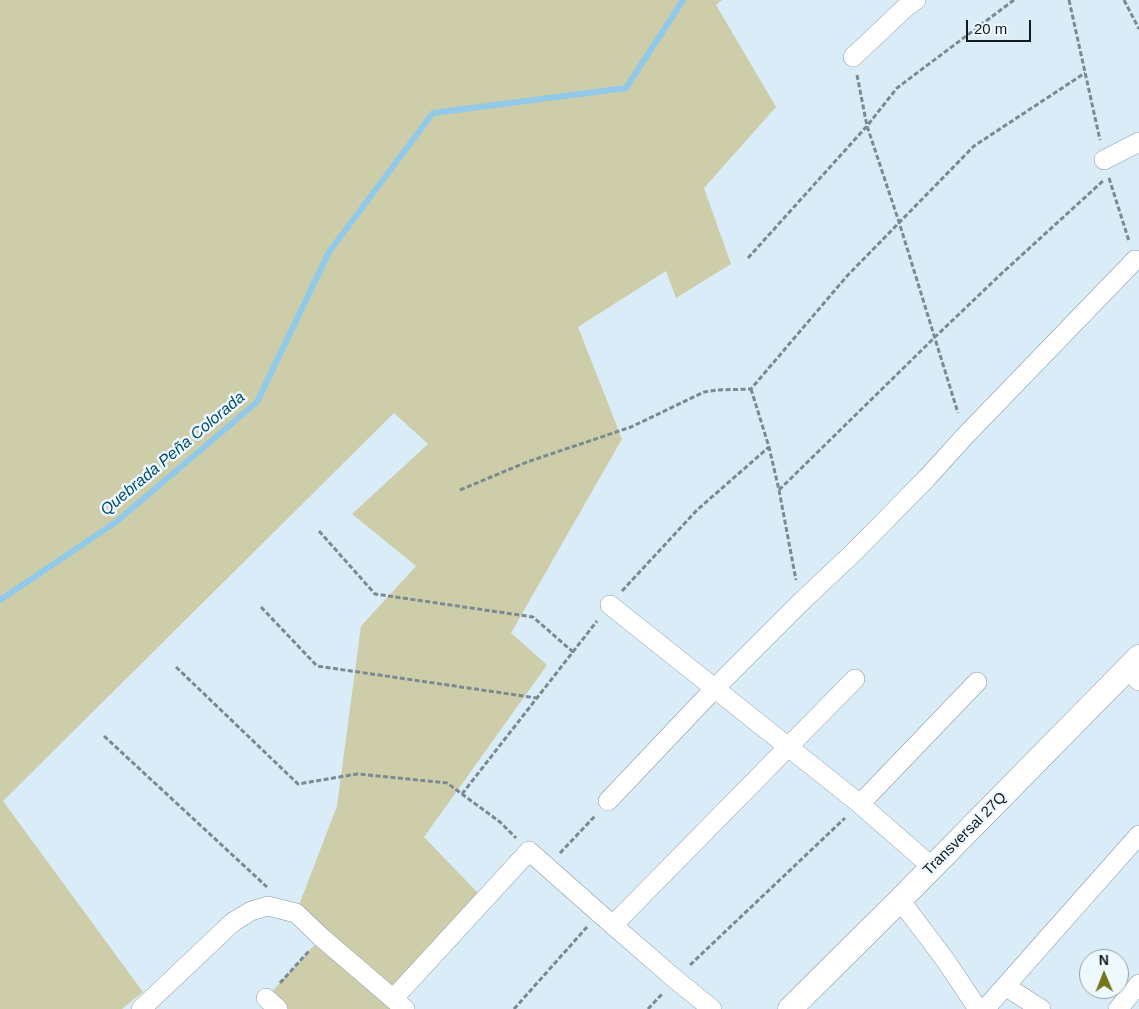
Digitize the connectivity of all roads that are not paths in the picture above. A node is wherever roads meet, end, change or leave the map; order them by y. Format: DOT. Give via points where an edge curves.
graph roads {
  1 [pos="907,3"];
  2 [pos="853,57"];
  3 [pos="1139,142"];
  4 [pos="1106,168"];
  5 [pos="1135,260"];
  6 [pos="610,605"];
  7 [pos="1135,669"];
  8 [pos="855,679"];
  9 [pos="977,682"];
  10 [pos="715,688"];
  11 [pos="788,746"];
  12 [pos="608,801"];
  13 [pos="860,804"];
  14 [pos="1139,835"];
  15 [pos="932,867"];
  16 [pos="900,900"];
  17 [pos="613,925"];
  18 [pos="1139,984"];
  19 [pos="1005,986"];
  20 [pos="399,1004"];
  21 [pos="141,1009"];
  22 [pos="712,1009"];
  23 [pos="790,1009"];
  24 [pos="978,1009"];
  25 [pos="985,1009"];
  26 [pos="1041,1009"];
  27 [pos="1118,1009"];
  1 -- 2 [label="street"];
  3 -- 4 [label="street"];
  5 -- 10 [label="street" via="927,478"];
  6 -- 10 [label="street"];
  7 -- 15 [label="street, Transversal 27Q"];
  8 -- 11 [label="street"];
  9 -- 13 [label="street"];
  10 -- 11 [label="street"];
  10 -- 12 [label="street"];
  11 -- 13 [label="street"];
  11 -- 17 [label="street"];
  13 -- 15 [label="street"];
  14 -- 19 [label="street"];
  15 -- 16 [label="street, Transversal 27Q"];
  16 -- 23 [label="street, Transversal 27Q"];
  16 -- 24 [label="street"];
  17 -- 20 [label="street" via="529,851"];
  17 -- 22 [label="street"];
  18 -- 27 [label="street"];
  19 -- 25 [label="street"];
  19 -- 26 [label="street"];
  20 -- 21 [label="street" via="296,913 268,906 251,911 233,922"];
}
